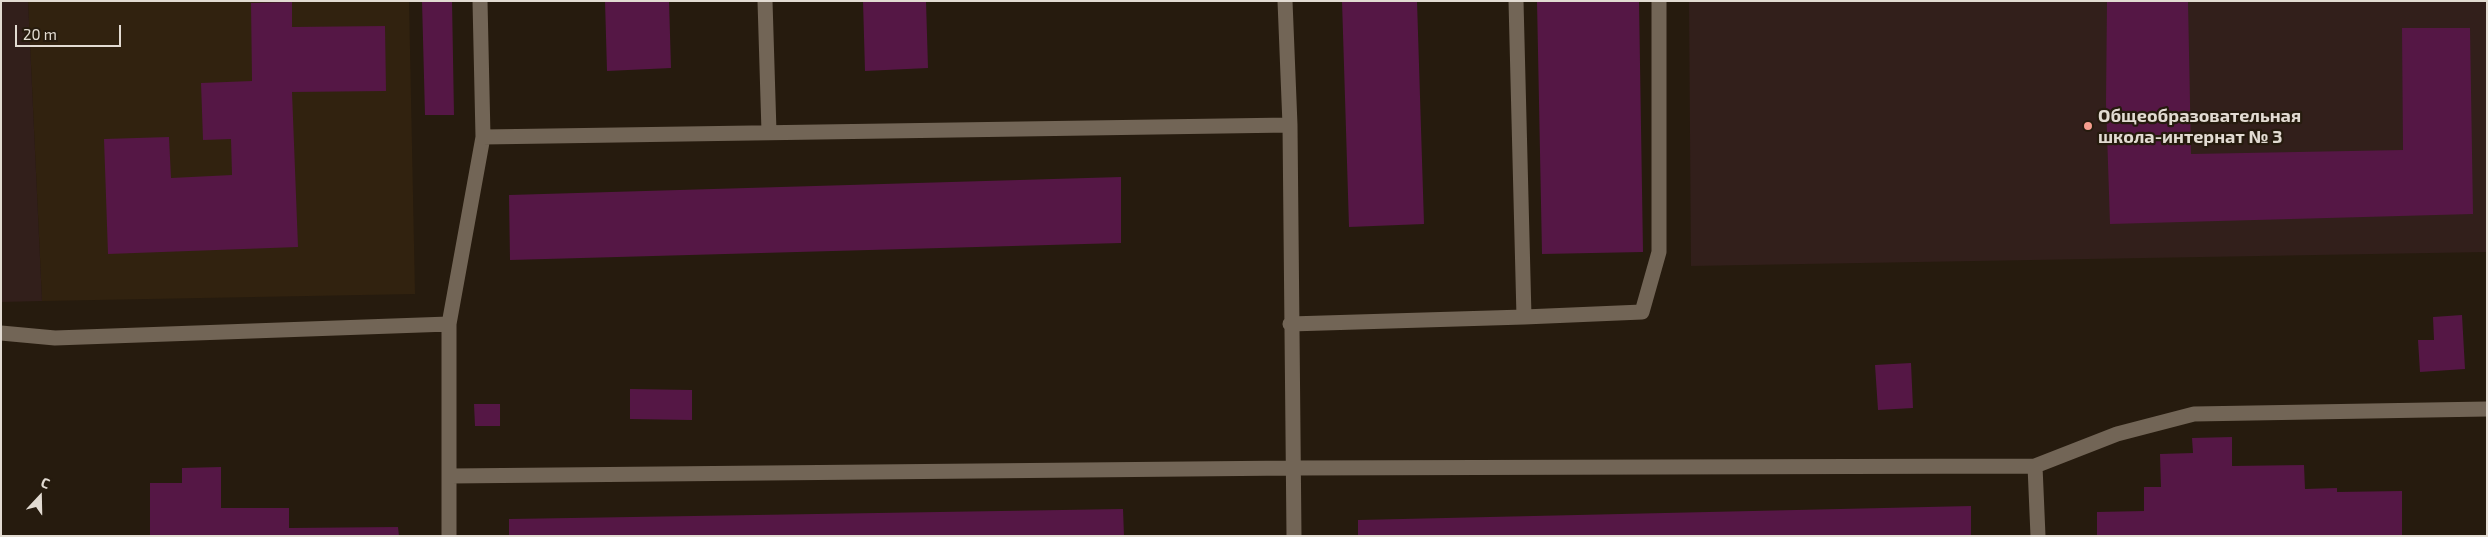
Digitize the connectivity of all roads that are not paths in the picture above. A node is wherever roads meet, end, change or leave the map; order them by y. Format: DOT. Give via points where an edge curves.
graph roads {
  1 [pos="480,1"];
  2 [pos="764,1"];
  3 [pos="1286,1"];
  4 [pos="1516,1"];
  5 [pos="1659,1"];
  6 [pos="1290,125"];
  7 [pos="769,132"];
  8 [pos="483,137"];
  9 [pos="1524,317"];
  10 [pos="449,324"];
  11 [pos="1290,324"];
  12 [pos="1,333"];
  13 [pos="2487,409"];
  14 [pos="2036,466"];
  15 [pos="1293,468"];
  16 [pos="450,476"];
  17 [pos="449,536"];
  18 [pos="1294,536"];
  19 [pos="2038,536"];
  1 -- 8 [label="lane"];
  2 -- 7 [label="lane"];
  3 -- 6 [label="lane"];
  4 -- 9 [label="lane"];
  5 -- 9 [label="lane" via="1660,252 1642,312"];
  6 -- 7 [label="lane"];
  6 -- 11 [label="lane"];
  7 -- 8 [label="lane"];
  8 -- 10 [label="lane"];
  9 -- 11 [label="lane"];
  10 -- 12 [label="lane" via="55,338"];
  10 -- 16 [label="lane"];
  11 -- 15 [label="lane"];
  13 -- 14 [label="lane" via="2194,414 2117,434"];
  14 -- 15 [label="lane"];
  14 -- 19 [label="lane"];
  15 -- 16 [label="lane"];
  15 -- 18 [label="lane"];
  16 -- 17 [label="lane"];
}
